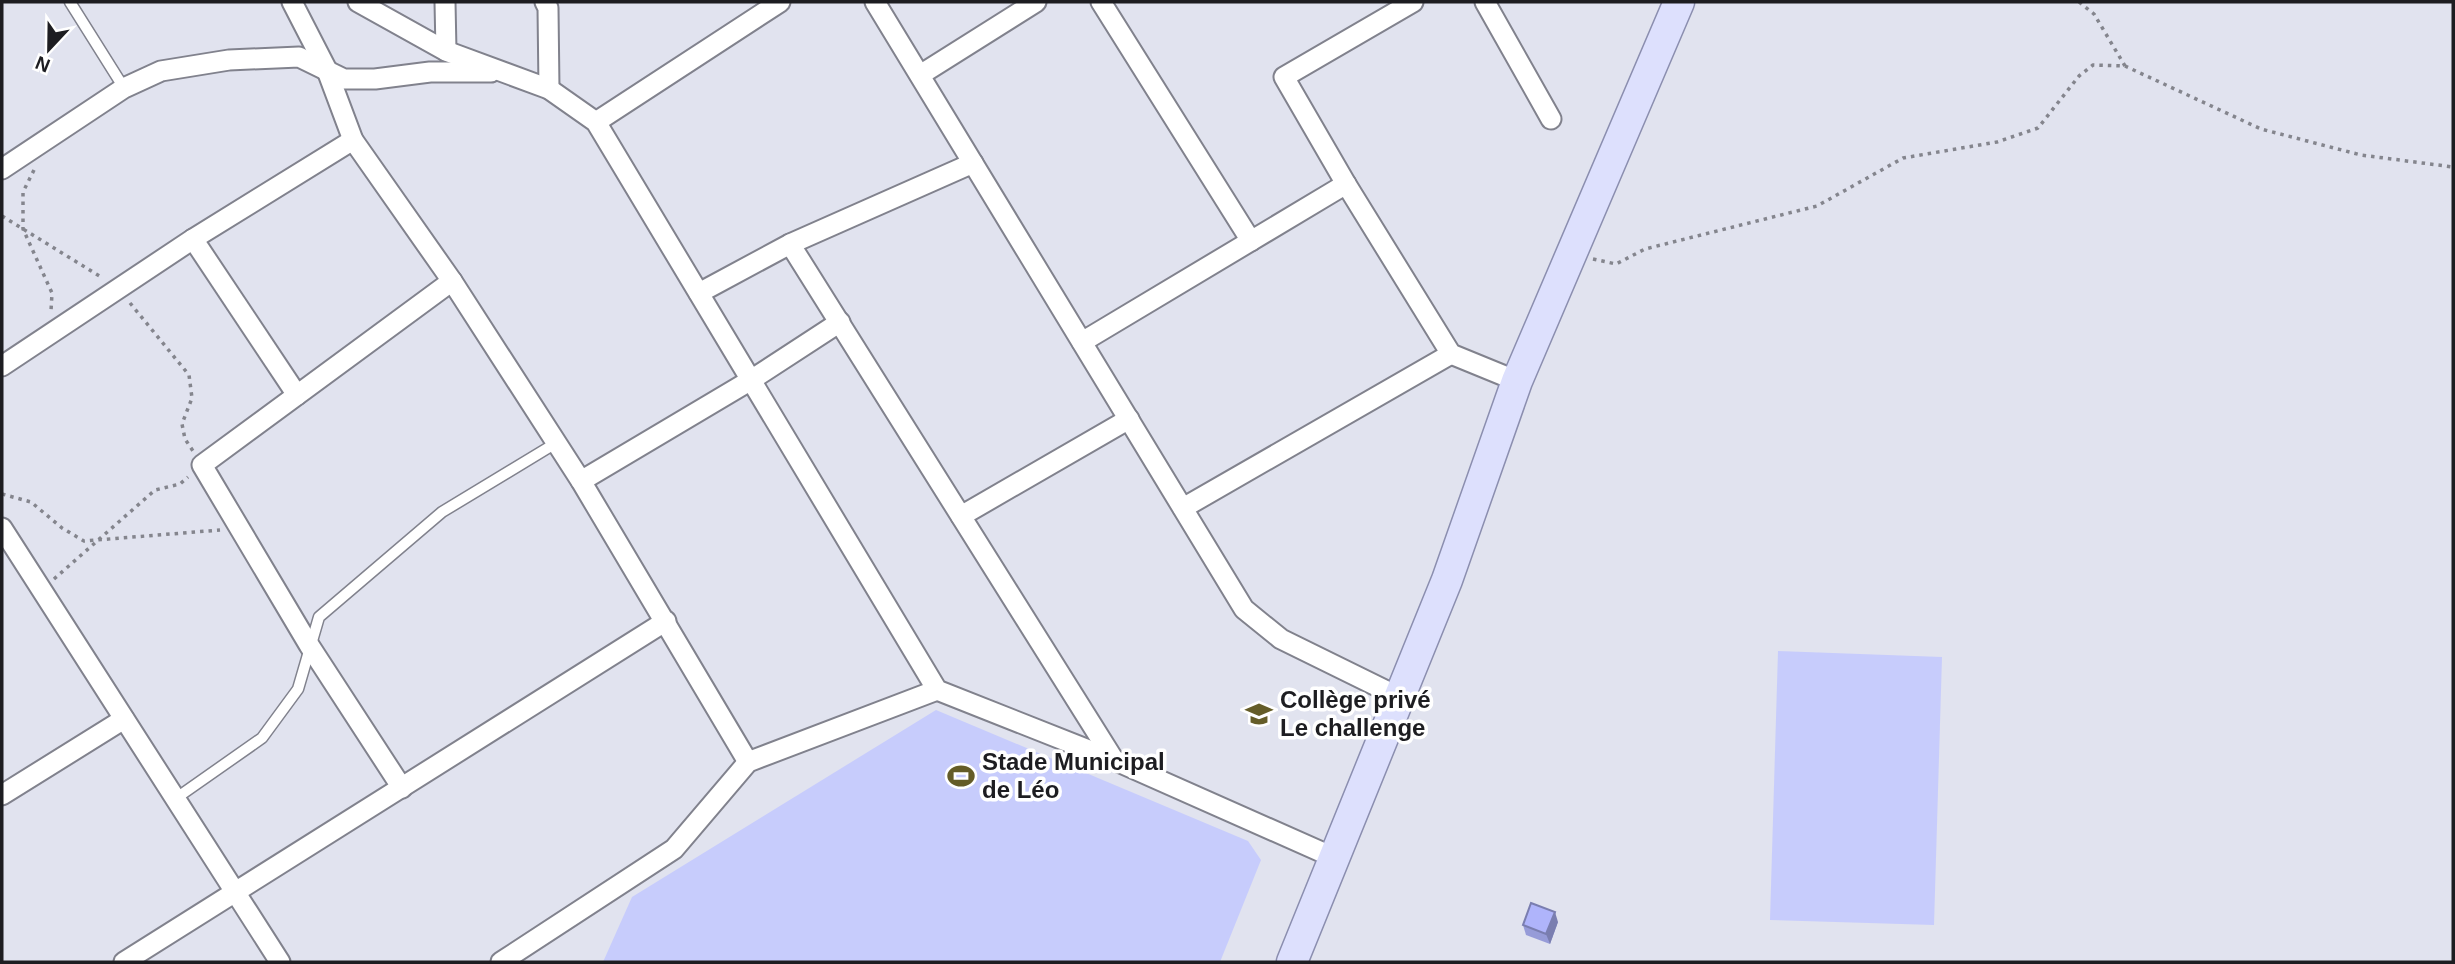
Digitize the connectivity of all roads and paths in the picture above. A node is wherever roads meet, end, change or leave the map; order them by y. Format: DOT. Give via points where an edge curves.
graph roads {
  1 [pos="70,2"];
  2 [pos="292,2"];
  3 [pos="358,2"];
  4 [pos="445,2"];
  5 [pos="545,2"];
  6 [pos="875,2"];
  7 [pos="1037,2"];
  8 [pos="1101,2"];
  9 [pos="1413,2"];
  10 [pos="1485,2"];
  11 [pos="1679,2"];
  12 [pos="2079,2"];
  13 [pos="769,5"];
  14 [pos="446,51"];
  15 [pos="2125,66"];
  16 [pos="326,68"];
  17 [pos="506,72"];
  18 [pos="920,75"];
  19 [pos="124,88"];
  20 [pos="549,89"];
  21 [pos="1551,119"];
  22 [pos="596,122"];
  23 [pos="48,140"];
  24 [pos="353,140"];
  25 [pos="974,163"];
  26 [pos="2453,167"];
  27 [pos="2,169"];
  28 [pos="1346,184"];
  29 [pos="2,216"];
  30 [pos="23,229"];
  31 [pos="192,239"];
  32 [pos="1251,241"];
  33 [pos="790,244"];
  34 [pos="1571,254"];
  35 [pos="452,281"];
  36 [pos="119,288"];
  37 [pos="699,293"];
  38 [pos="840,322"];
  39 [pos="50,334"];
  40 [pos="1082,342"];
  41 [pos="1451,354"];
  42 [pos="2,366"];
  43 [pos="751,380"];
  44 [pos="1517,381"];
  45 [pos="297,395"];
  46 [pos="1129,419"];
  47 [pos="556,443"];
  48 [pos="202,465"];
  49 [pos="581,481"];
  50 [pos="2,494"];
  51 [pos="1183,508"];
  52 [pos="961,516"];
  53 [pos="2,528"];
  54 [pos="240,528"];
  55 [pos="101,540"];
  56 [pos="42,590"];
  57 [pos="666,621"];
  58 [pos="309,645"];
  59 [pos="937,690"];
  60 [pos="1401,698"];
  61 [pos="124,719"];
  62 [pos="1114,760"];
  63 [pos="748,762"];
  64 [pos="402,789"];
  65 [pos="2,795"];
  66 [pos="175,799"];
  67 [pos="1335,858"];
  68 [pos="236,894"];
  69 [pos="124,962"];
  70 [pos="279,962"];
  71 [pos="501,962"];
  72 [pos="1293,962"];
  1 -- 19 [label="lane"];
  2 -- 16 [label="street"];
  3 -- 14 [label="street"];
  4 -- 14 [label="street"];
  5 -- 20 [label="street"];
  6 -- 18 [label="street"];
  7 -- 18 [label="street"];
  8 -- 32 [label="street"];
  9 -- 28 [label="street" via="1284,78"];
  10 -- 21 [label="street"];
  11 -- 34 [label="main road"];
  12 -- 15 [label="path" via="2095,14"];
  13 -- 22 [label="street"];
  14 -- 17 [label="street"];
  15 -- 26 [label="path" via="2261,129 2361,155"];
  15 -- 34 [label="path" via="2093,65 2038,128 1997,142 1902,158 1818,206 1645,249 1616,264"];
  16 -- 17 [label="street" via="344,79"];
  16 -- 19 [label="street" via="299,57 229,60 161,71"];
  16 -- 24 [label="street"];
  17 -- 20 [label="street"];
  18 -- 25 [label="street"];
  19 -- 23 [label="street"];
  20 -- 22 [label="street"];
  22 -- 37 [label="street"];
  23 -- 27 [label="street"];
  23 -- 30 [label="path" via="23,192"];
  24 -- 31 [label="street"];
  24 -- 35 [label="street"];
  25 -- 33 [label="street"];
  25 -- 40 [label="street"];
  28 -- 32 [label="street"];
  28 -- 41 [label="street"];
  29 -- 30 [label="path"];
  30 -- 36 [label="path"];
  30 -- 39 [label="path" via="52,293"];
  31 -- 36 [label="street"];
  31 -- 45 [label="street"];
  32 -- 40 [label="street"];
  33 -- 37 [label="street"];
  33 -- 38 [label="street"];
  34 -- 44 [label="main road"];
  35 -- 45 [label="street"];
  35 -- 47 [label="street"];
  36 -- 39 [label="street"];
  36 -- 48 [label="path" via="189,375 192,398 182,424 185,439"];
  37 -- 43 [label="street"];
  38 -- 43 [label="street"];
  38 -- 52 [label="street"];
  39 -- 42 [label="street"];
  40 -- 46 [label="street"];
  41 -- 44 [label="street"];
  41 -- 51 [label="street"];
  43 -- 49 [label="street"];
  43 -- 59 [label="street"];
  44 -- 60 [label="main road"];
  45 -- 48 [label="street"];
  46 -- 51 [label="street"];
  46 -- 52 [label="street"];
  47 -- 49 [label="street"];
  47 -- 58 [label="lane" via="442,512 319,617"];
  48 -- 54 [label="street"];
  48 -- 55 [label="path" via="180,484 155,490"];
  49 -- 57 [label="street"];
  50 -- 55 [label="path" via="31,502 84,541"];
  51 -- 60 [label="street" via="1244,608 1281,639"];
  52 -- 62 [label="street"];
  53 -- 56 [label="street"];
  54 -- 55 [label="path"];
  54 -- 58 [label="street"];
  55 -- 56 [label="path"];
  56 -- 61 [label="street"];
  57 -- 63 [label="street"];
  57 -- 64 [label="street"];
  58 -- 64 [label="street"];
  58 -- 66 [label="lane" via="298,690 262,738"];
  59 -- 62 [label="street"];
  59 -- 63 [label="street"];
  60 -- 67 [label="main road"];
  61 -- 65 [label="street"];
  61 -- 66 [label="street"];
  62 -- 67 [label="street"];
  63 -- 71 [label="street" via="674,849"];
  64 -- 68 [label="street"];
  66 -- 68 [label="street"];
  67 -- 72 [label="main road"];
  68 -- 69 [label="street"];
  68 -- 70 [label="street"];
}
